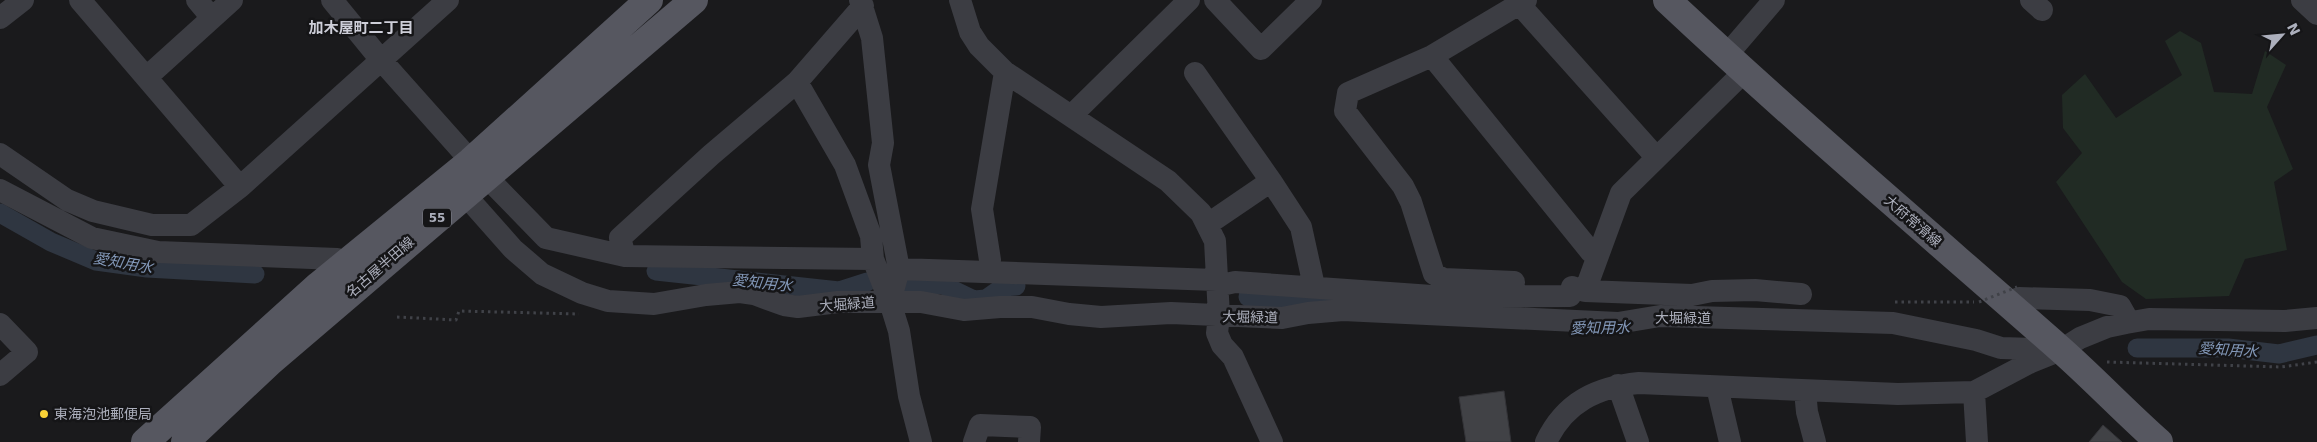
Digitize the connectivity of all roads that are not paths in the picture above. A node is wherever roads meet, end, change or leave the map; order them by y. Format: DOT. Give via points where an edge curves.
graph roads {
  1 [pos="23,0"];
  2 [pos="80,0"];
  3 [pos="197,0"];
  4 [pos="232,0"];
  5 [pos="332,0"];
  6 [pos="448,0"];
  7 [pos="649,0"];
  8 [pos="694,0"];
  9 [pos="960,0"];
  10 [pos="1189,0"];
  11 [pos="1216,0"];
  12 [pos="1311,0"];
  13 [pos="1667,0"];
  14 [pos="1774,0"];
  15 [pos="2302,0"];
  16 [pos="861,3"];
  17 [pos="1523,3"];
  18 [pos="2317,14"];
  19 [pos="0,18"];
  20 [pos="212,18"];
  21 [pos="1432,56"];
  22 [pos="381,60"];
  23 [pos="1735,64"];
  24 [pos="1005,72"];
  25 [pos="1195,73"];
  26 [pos="148,76"];
  27 [pos="797,82"];
  28 [pos="1071,116"];
  29 [pos="0,154"];
  30 [pos="1656,157"];
  31 [pos="478,169"];
  32 [pos="1271,181"];
  33 [pos="240,186"];
  34 [pos="0,190"];
  35 [pos="474,205"];
  36 [pos="1208,224"];
  37 [pos="1598,255"];
  38 [pos="626,256"];
  39 [pos="873,259"];
  40 [pos="990,260"];
  41 [pos="345,265"];
  42 [pos="899,269"];
  43 [pos="1217,283"];
  44 [pos="1314,286"];
  45 [pos="1579,289"];
  46 [pos="1801,294"];
  47 [pos="2012,297"];
  48 [pos="890,302"];
  49 [pos="1219,316"];
  50 [pos="2317,318"];
  51 [pos="2129,322"];
  52 [pos="0,324"];
  53 [pos="2061,350"];
  54 [pos="0,375"];
  55 [pos="1618,385"];
  56 [pos="1716,387"];
  57 [pos="1805,391"];
  58 [pos="1974,392"];
  59 [pos="145,442"];
  60 [pos="185,442"];
  61 [pos="921,442"];
  62 [pos="974,442"];
  63 [pos="1029,442"];
  64 [pos="1272,442"];
  65 [pos="1546,442"];
  66 [pos="1638,442"];
  67 [pos="1730,442"];
  68 [pos="1815,442"];
  69 [pos="1977,442"];
  70 [pos="2159,442"];
  1 -- 19 [label="street"];
  2 -- 26 [label="street"];
  3 -- 20 [label="street"];
  4 -- 20 [label="street"];
  5 -- 22 [label="street"];
  6 -- 22 [label="street"];
  7 -- 31 [label="main road, 名古屋半田線 / 55"];
  8 -- 31 [label="main road, 名古屋半田線 / 55"];
  9 -- 24 [label="street" via="970,32"];
  10 -- 28 [label="street"];
  11 -- 12 [label="street" via="1261,49"];
  13 -- 23 [label="main road, 大府常滑線"];
  14 -- 23 [label="street"];
  15 -- 18 [label="street"];
  16 -- 27 [label="street"];
  16 -- 42 [label="street" via="872,38 883,142 879,165"];
  17 -- 21 [label="street"];
  17 -- 30 [label="street"];
  20 -- 26 [label="street"];
  21 -- 37 [label="street" via="1591,252"];
  21 -- 45 [label="street" via="1348,93 1345,111 1403,186 1434,274 1444,279"];
  22 -- 31 [label="street"];
  22 -- 33 [label="street"];
  23 -- 30 [label="street"];
  23 -- 47 [label="main road, 大府常滑線"];
  24 -- 28 [label="street"];
  24 -- 40 [label="street" via="982,209"];
  25 -- 32 [label="street"];
  26 -- 33 [label="street"];
  27 -- 38 [label="street" via="620,238"];
  27 -- 39 [label="street" via="845,165 871,236"];
  28 -- 36 [label="street" via="1168,181 1192,202"];
  29 -- 33 [label="street" via="68,200 93,211 152,225 191,225"];
  30 -- 37 [label="street" via="1621,193"];
  31 -- 38 [label="street" via="546,238"];
  31 -- 41 [label="main road, 名古屋半田線 / 55"];
  31 -- 60 [label="main road, 名古屋半田線 / 55"];
  32 -- 36 [label="street"];
  32 -- 44 [label="street" via="1301,227"];
  34 -- 41 [label="street" via="101,240 158,252 337,259"];
  35 -- 48 [label="street, 大堀緑道" via="513,249 542,274 582,294 608,301 654,304 740,292 798,307 838,302"];
  36 -- 43 [label="street" via="1215,241"];
  37 -- 45 [label="street"];
  38 -- 39 [label="street"];
  39 -- 48 [label="street"];
  41 -- 59 [label="main road, 名古屋半田線 / 55"];
  42 -- 43 [label="street"];
  42 -- 48 [label="street"];
  43 -- 44 [label="street"];
  43 -- 49 [label="street"];
  44 -- 45 [label="street" via="1446,297 1570,296"];
  45 -- 46 [label="street" via="1692,296 1712,291 1755,290"];
  47 -- 51 [label="street" via="2090,300 2120,306"];
  47 -- 53 [label="main road, 大府常滑線"];
  48 -- 49 [label="street, 大堀緑道" via="921,302 964,310 1032,307 1101,317"];
  48 -- 61 [label="street" via="899,331 909,396"];
  49 -- 53 [label="street, 大堀緑道" via="1282,318 1349,310 1618,323 1660,316 1893,323 2001,348"];
  49 -- 64 [label="street" via="1217,333 1222,345 1233,357"];
  50 -- 51 [label="street" via="2284,321 2149,319"];
  51 -- 53 [label="street" via="2086,335"];
  52 -- 54 [label="street" via="27,352"];
  53 -- 58 [label="street"];
  53 -- 70 [label="main road, 大府常滑線"];
  55 -- 56 [label="street"];
  55 -- 65 [label="street" via="1601,389 1574,406 1561,418"];
  55 -- 66 [label="street"];
  56 -- 57 [label="street"];
  56 -- 67 [label="street"];
  57 -- 58 [label="street"];
  57 -- 68 [label="street"];
  58 -- 69 [label="street"];
  62 -- 63 [label="street" via="980,425 1030,427"];
}
